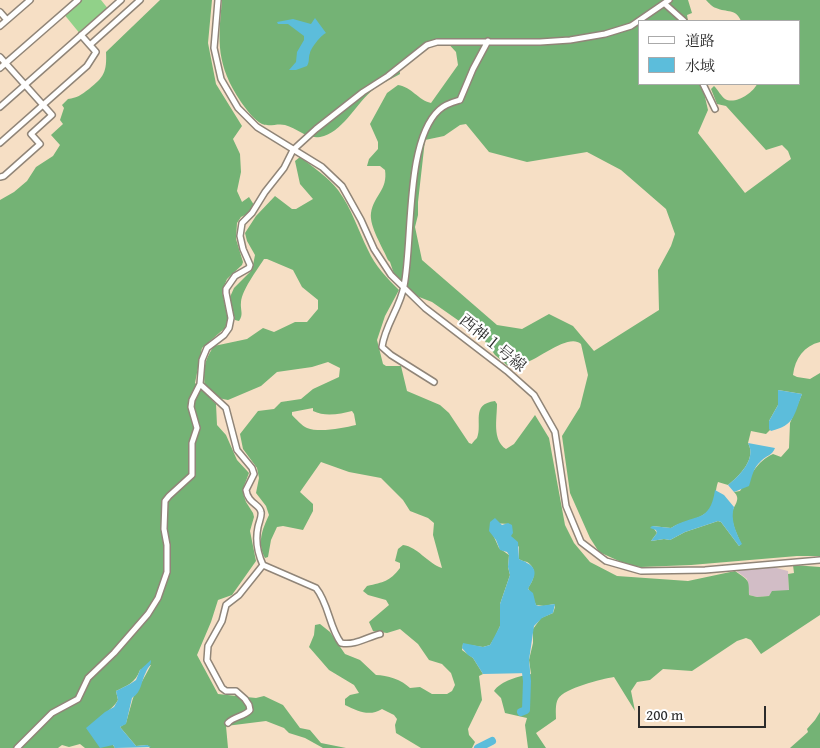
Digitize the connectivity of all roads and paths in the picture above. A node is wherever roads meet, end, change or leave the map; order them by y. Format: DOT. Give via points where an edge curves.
graph roads {
  1 [pos="30,0"];
  2 [pos="78,0"];
  3 [pos="121,0"];
  4 [pos="140,0"];
  5 [pos="218,0"];
  6 [pos="667,2"];
  7 [pos="0,12"];
  8 [pos="7,20"];
  9 [pos="640,20"];
  10 [pos="683,20"];
  11 [pos="638,21"];
  12 [pos="0,26"];
  13 [pos="81,35"];
  14 [pos="488,41"];
  15 [pos="91,44"];
  16 [pos="0,57"];
  17 [pos="6,63"];
  18 [pos="0,68"];
  19 [pos="703,85"];
  20 [pos="24,86"];
  21 [pos="42,105"];
  22 [pos="0,107"];
  23 [pos="715,109"];
  24 [pos="0,143"];
  25 [pos="293,150"];
  26 [pos="0,177"];
  27 [pos="404,288"];
  28 [pos="434,382"];
  29 [pos="200,384"];
  30 [pos="820,560"];
  31 [pos="263,565"];
  32 [pos="380,634"];
  33 [pos="228,722"];
  34 [pos="17,748"];
  1 -- 8 [label="street"];
  2 -- 17 [label="street"];
  3 -- 13 [label="street"];
  4 -- 15 [label="street"];
  5 -- 25 [label="street, 西神１号線" via="214,48 221,79 238,108 257,127"];
  6 -- 9 [label="street"];
  6 -- 10 [label="street"];
  7 -- 8 [label="street"];
  8 -- 12 [label="street"];
  11 -- 14 [label="street" via="605,34 562,41"];
  13 -- 15 [label="street"];
  13 -- 20 [label="street"];
  14 -- 25 [label="street" via="427,44 348,103"];
  14 -- 27 [label="street" via="460,100 440,109 421,139"];
  15 -- 21 [label="street" via="96,52 87,66"];
  16 -- 17 [label="street"];
  17 -- 18 [label="street"];
  17 -- 20 [label="street"];
  19 -- 23 [label="street"];
  20 -- 21 [label="street"];
  20 -- 22 [label="street"];
  21 -- 24 [label="street"];
  21 -- 26 [label="street" via="52,115 31,134 40,144"];
  25 -- 27 [label="street, 西神１号線" via="322,167 342,186 374,249 390,275"];
  25 -- 29 [label="street" via="284,168 242,223 240,236 250,265 226,289 231,321 224,335 205,350"];
  27 -- 28 [label="street" via="382,347"];
  27 -- 30 [label="street, 西神１号線" via="425,308 508,371 534,396 554,432 566,506 581,542 606,561 641,571 705,570"];
  29 -- 31 [label="street" via="226,408 237,450 252,468 254,474 246,490 262,513 256,547"];
  29 -- 34 [label="street" via="191,407 197,428 192,444 192,475 165,501 168,566 158,598 114,653 88,678 78,699 52,713"];
  31 -- 32 [label="street" via="316,588 341,643 348,644"];
  31 -- 33 [label="street" via="239,595 226,605 222,621 208,646 208,664 222,688 236,691 249,705 246,715"];
}
